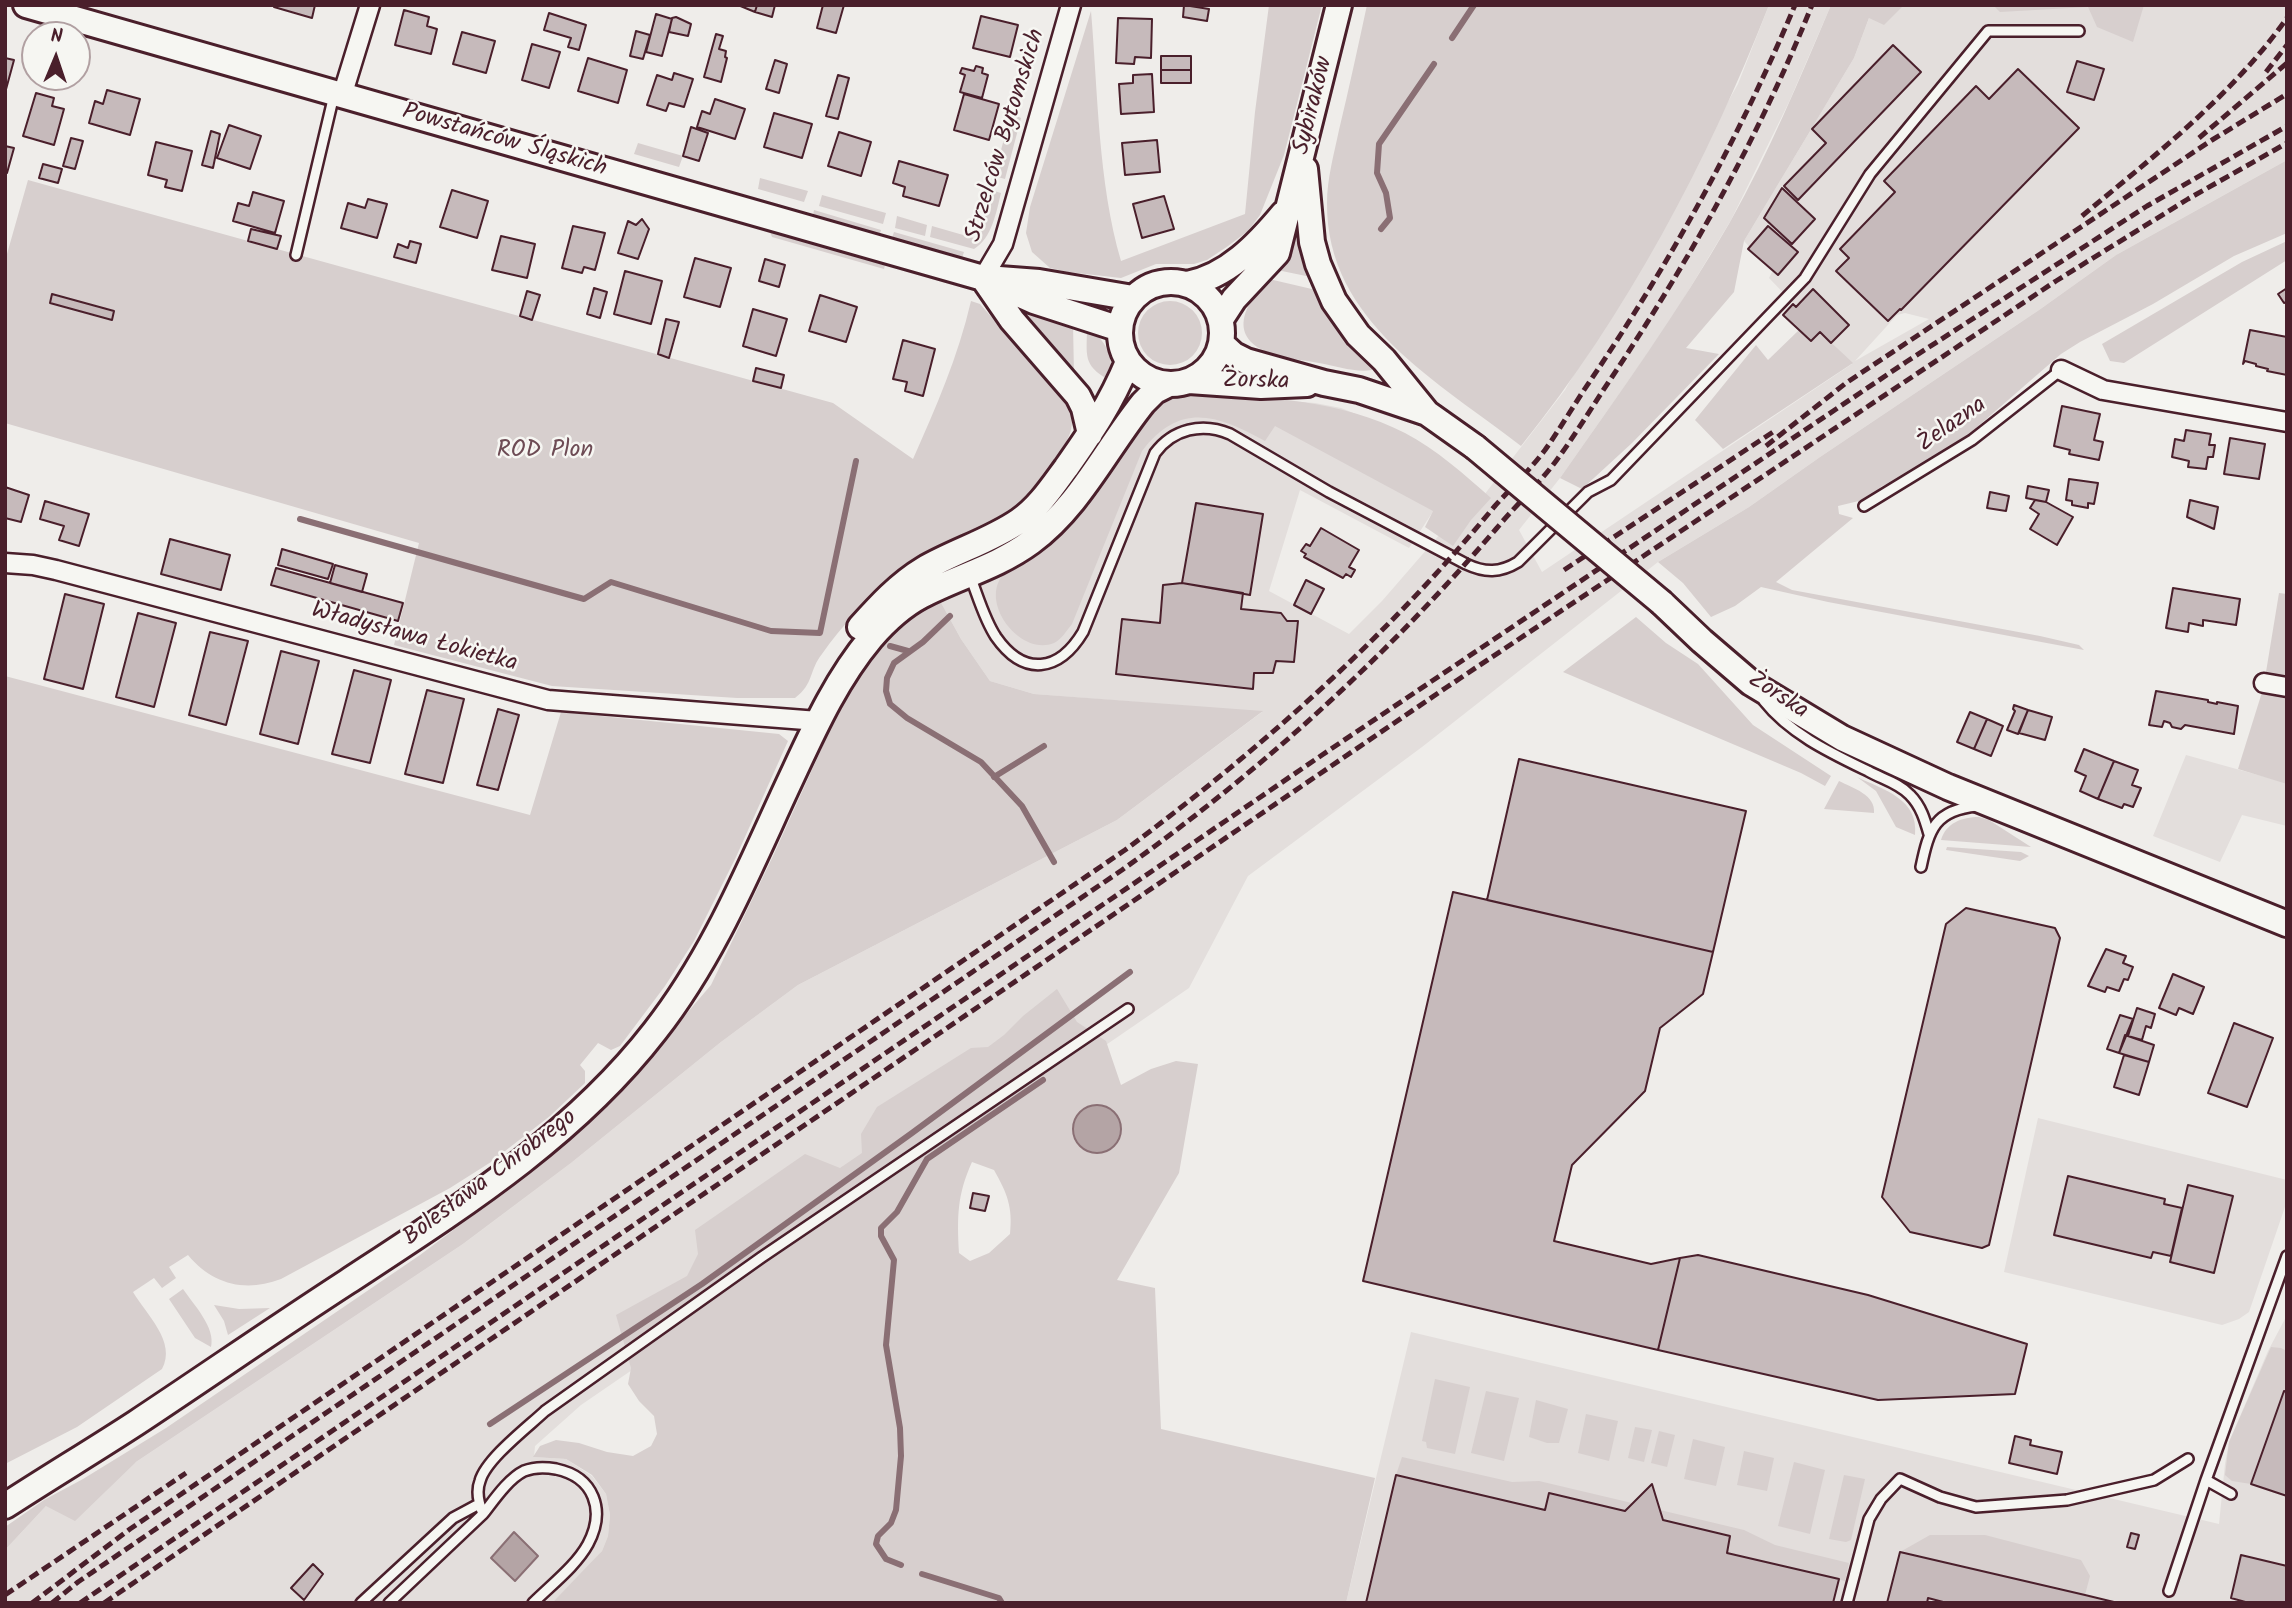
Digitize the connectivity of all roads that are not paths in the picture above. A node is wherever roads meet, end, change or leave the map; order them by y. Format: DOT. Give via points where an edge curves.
graph roads {
  1 [pos="26,5"];
  2 [pos="370,5"];
  3 [pos="1071,5"];
  4 [pos="1339,5"];
  5 [pos="2079,31"];
  6 [pos="339,95"];
  7 [pos="1304,153"];
  8 [pos="1289,207"];
  9 [pos="296,255"];
  10 [pos="983,278"];
  11 [pos="1187,284"];
  12 [pos="1133,298"];
  13 [pos="1119,329"];
  14 [pos="1221,332"];
  15 [pos="1128,362"];
  16 [pos="2061,370"];
  17 [pos="1178,383"];
  18 [pos="1324,383"];
  19 [pos="1427,413"];
  20 [pos="2287,422"];
  21 [pos="1090,434"];
  22 [pos="1864,506"];
  23 [pos="961,551"];
  24 [pos="5,563"];
  25 [pos="970,575"];
  26 [pos="1751,683"];
  27 [pos="2264,683"];
  28 [pos="2287,687"];
  29 [pos="821,715"];
  30 [pos="1993,805"];
  31 [pos="1929,834"];
  32 [pos="1921,867"];
  33 [pos="2287,924"];
  34 [pos="1128,1009"];
  35 [pos="2287,1256"];
  36 [pos="2188,1459"];
  37 [pos="2206,1480"];
  38 [pos="2231,1494"];
  39 [pos="479,1504"];
  40 [pos="5,1506"];
  41 [pos="483,1514"];
  42 [pos="2169,1591"];
  43 [pos="360,1603"];
  44 [pos="389,1603"];
  45 [pos="533,1603"];
  46 [pos="1847,1603"];
  1 -- 6 [label="street, Powstańców Śląskich"];
  2 -- 6 [label="street"];
  3 -- 10 [label="street, Strzelców Bytomskich" via="1003,244"];
  4 -- 7 [label="street, Sybiraków"];
  5 -- 25 [label="lane" via="1988,31 1870,174 1805,278 1611,480 1588,492 1509,567 1489,571 1473,567 1230,434 1201,428 1177,434 1155,453 1083,632 1061,657 1035,665 1008,651 989,625"];
  6 -- 9 [label="lane"];
  6 -- 10 [label="street, Powstańców Śląskich"];
  7 -- 8 [label="street, Sybiraków"];
  7 -- 19 [label="street" via="1312,242 1329,291 1358,335 1384,359"];
  8 -- 11 [label="street, Sybiraków" via="1262,240 1213,276"];
  8 -- 14 [label="street, Sybiraków" via="1277,253 1234,299"];
  10 -- 12 [label="street, Powstańców Śląskich"];
  10 -- 13 [label="street, Powstańców Śląskich" via="1034,301"];
  10 -- 21 [label="street" via="1012,320 1078,396"];
  11 -- 12 [label="street" via="1162,282"];
  11 -- 14 [label="street" via="1208,298"];
  12 -- 13 [label="street"];
  13 -- 15 [label="street"];
  14 -- 17 [label="street" via="1211,366"];
  14 -- 18 [label="street, Żorska" via="1239,358"];
  15 -- 17 [label="street" via="1148,379"];
  15 -- 21 [label="street, Bolesława Chrobrego" via="1113,398"];
  16 -- 20 [label="street" via="2103,390"];
  16 -- 22 [label="lane, Żelazna" via="1972,440"];
  17 -- 18 [label="street, Żorska"];
  17 -- 25 [label="street, Bolesława Chrobrego" via="1155,391 1143,403 1058,518 1031,542"];
  18 -- 19 [label="street, Żorska"];
  19 -- 26 [label="street, Żorska, bridge" via="1475,447"];
  21 -- 23 [label="street, Bolesława Chrobrego" via="1028,515"];
  23 -- 25 [label="lane"];
  23 -- 29 [label="street, Bolesława Chrobrego" via="907,581 861,626 833,670"];
  24 -- 29 [label="street, Władysława Łokietka" via="56,570 548,700"];
  25 -- 29 [label="street, Bolesława Chrobrego" via="922,596 890,619 862,650"];
  26 -- 30 [label="street, Żorska" via="1842,738"];
  26 -- 31 [label="lane" via="1786,724 1908,793 1924,816"];
  27 -- 28 [label="street"];
  29 -- 40 [label="street, Bolesława Chrobrego" via="732,907 698,968 653,1033 582,1112 515,1167 406,1244"];
  30 -- 31 [label="lane" via="1959,808 1934,825"];
  30 -- 33 [label="street, Żorska"];
  31 -- 32 [label="lane"];
  34 -- 39 [label="lane" via="569,1393 489,1465 479,1483"];
  35 -- 37 [label="lane"];
  36 -- 46 [label="lane" via="2154,1480 2067,1500 1976,1507 1900,1479 1869,1519"];
  37 -- 38 [label="lane"];
  37 -- 42 [label="lane"];
  39 -- 41 [label="lane"];
  39 -- 43 [label="lane" via="453,1518"];
  41 -- 44 [label="lane"];
  41 -- 45 [label="lane" via="521,1473 534,1468 575,1475 590,1490 596,1513 588,1544"];
}
